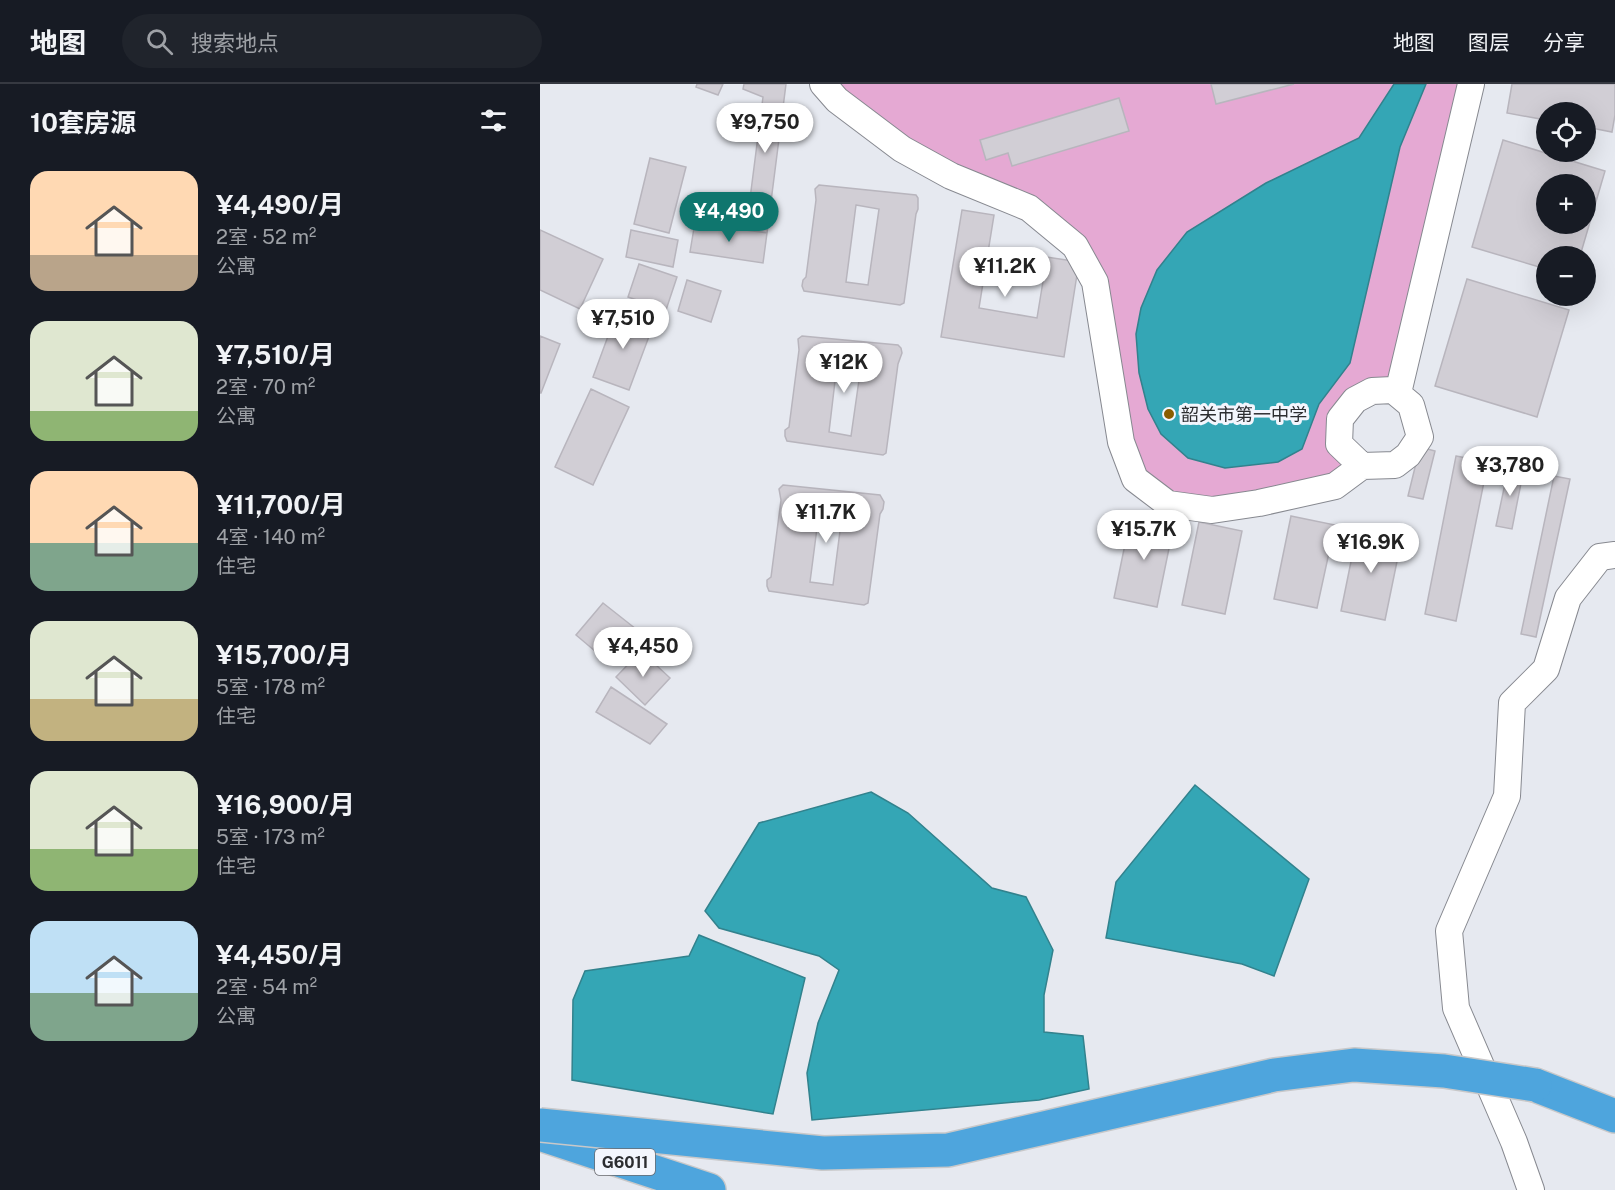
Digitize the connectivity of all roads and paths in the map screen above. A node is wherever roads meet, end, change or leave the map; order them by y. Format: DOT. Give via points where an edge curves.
graph roads {
  1 [pos="823,84"];
  2 [pos="1471,84"];
  3 [pos="1398,393"];
  4 [pos="1362,466"];
  5 [pos="1615,555"];
  6 [pos="1615,1116"];
  7 [pos="540,1125"];
  8 [pos="540,1134"];
  9 [pos="709,1190"];
  10 [pos="1531,1190"];
  1 -- 4 [label="street" via="837,100 902,149 951,176 1029,208 1075,246 1095,282 1121,442 1135,479 1168,504 1212,510 1259,503 1335,486"];
  2 -- 3 [label="street"];
  3 -- 4 [label="street" via="1411,405 1420,437 1408,455 1395,465"];
  3 -- 4 [label="street" via="1372,391 1355,400 1340,419 1339,444"];
  5 -- 10 [label="street" via="1600,557 1568,598 1546,669 1512,703 1508,796 1449,931 1456,1008"];
  6 -- 7 [label="highway, bridge" via="1535,1085 1444,1071 1354,1065 1274,1075 948,1149 823,1153"];
  8 -- 9 [label="highway, G6011"];
}
